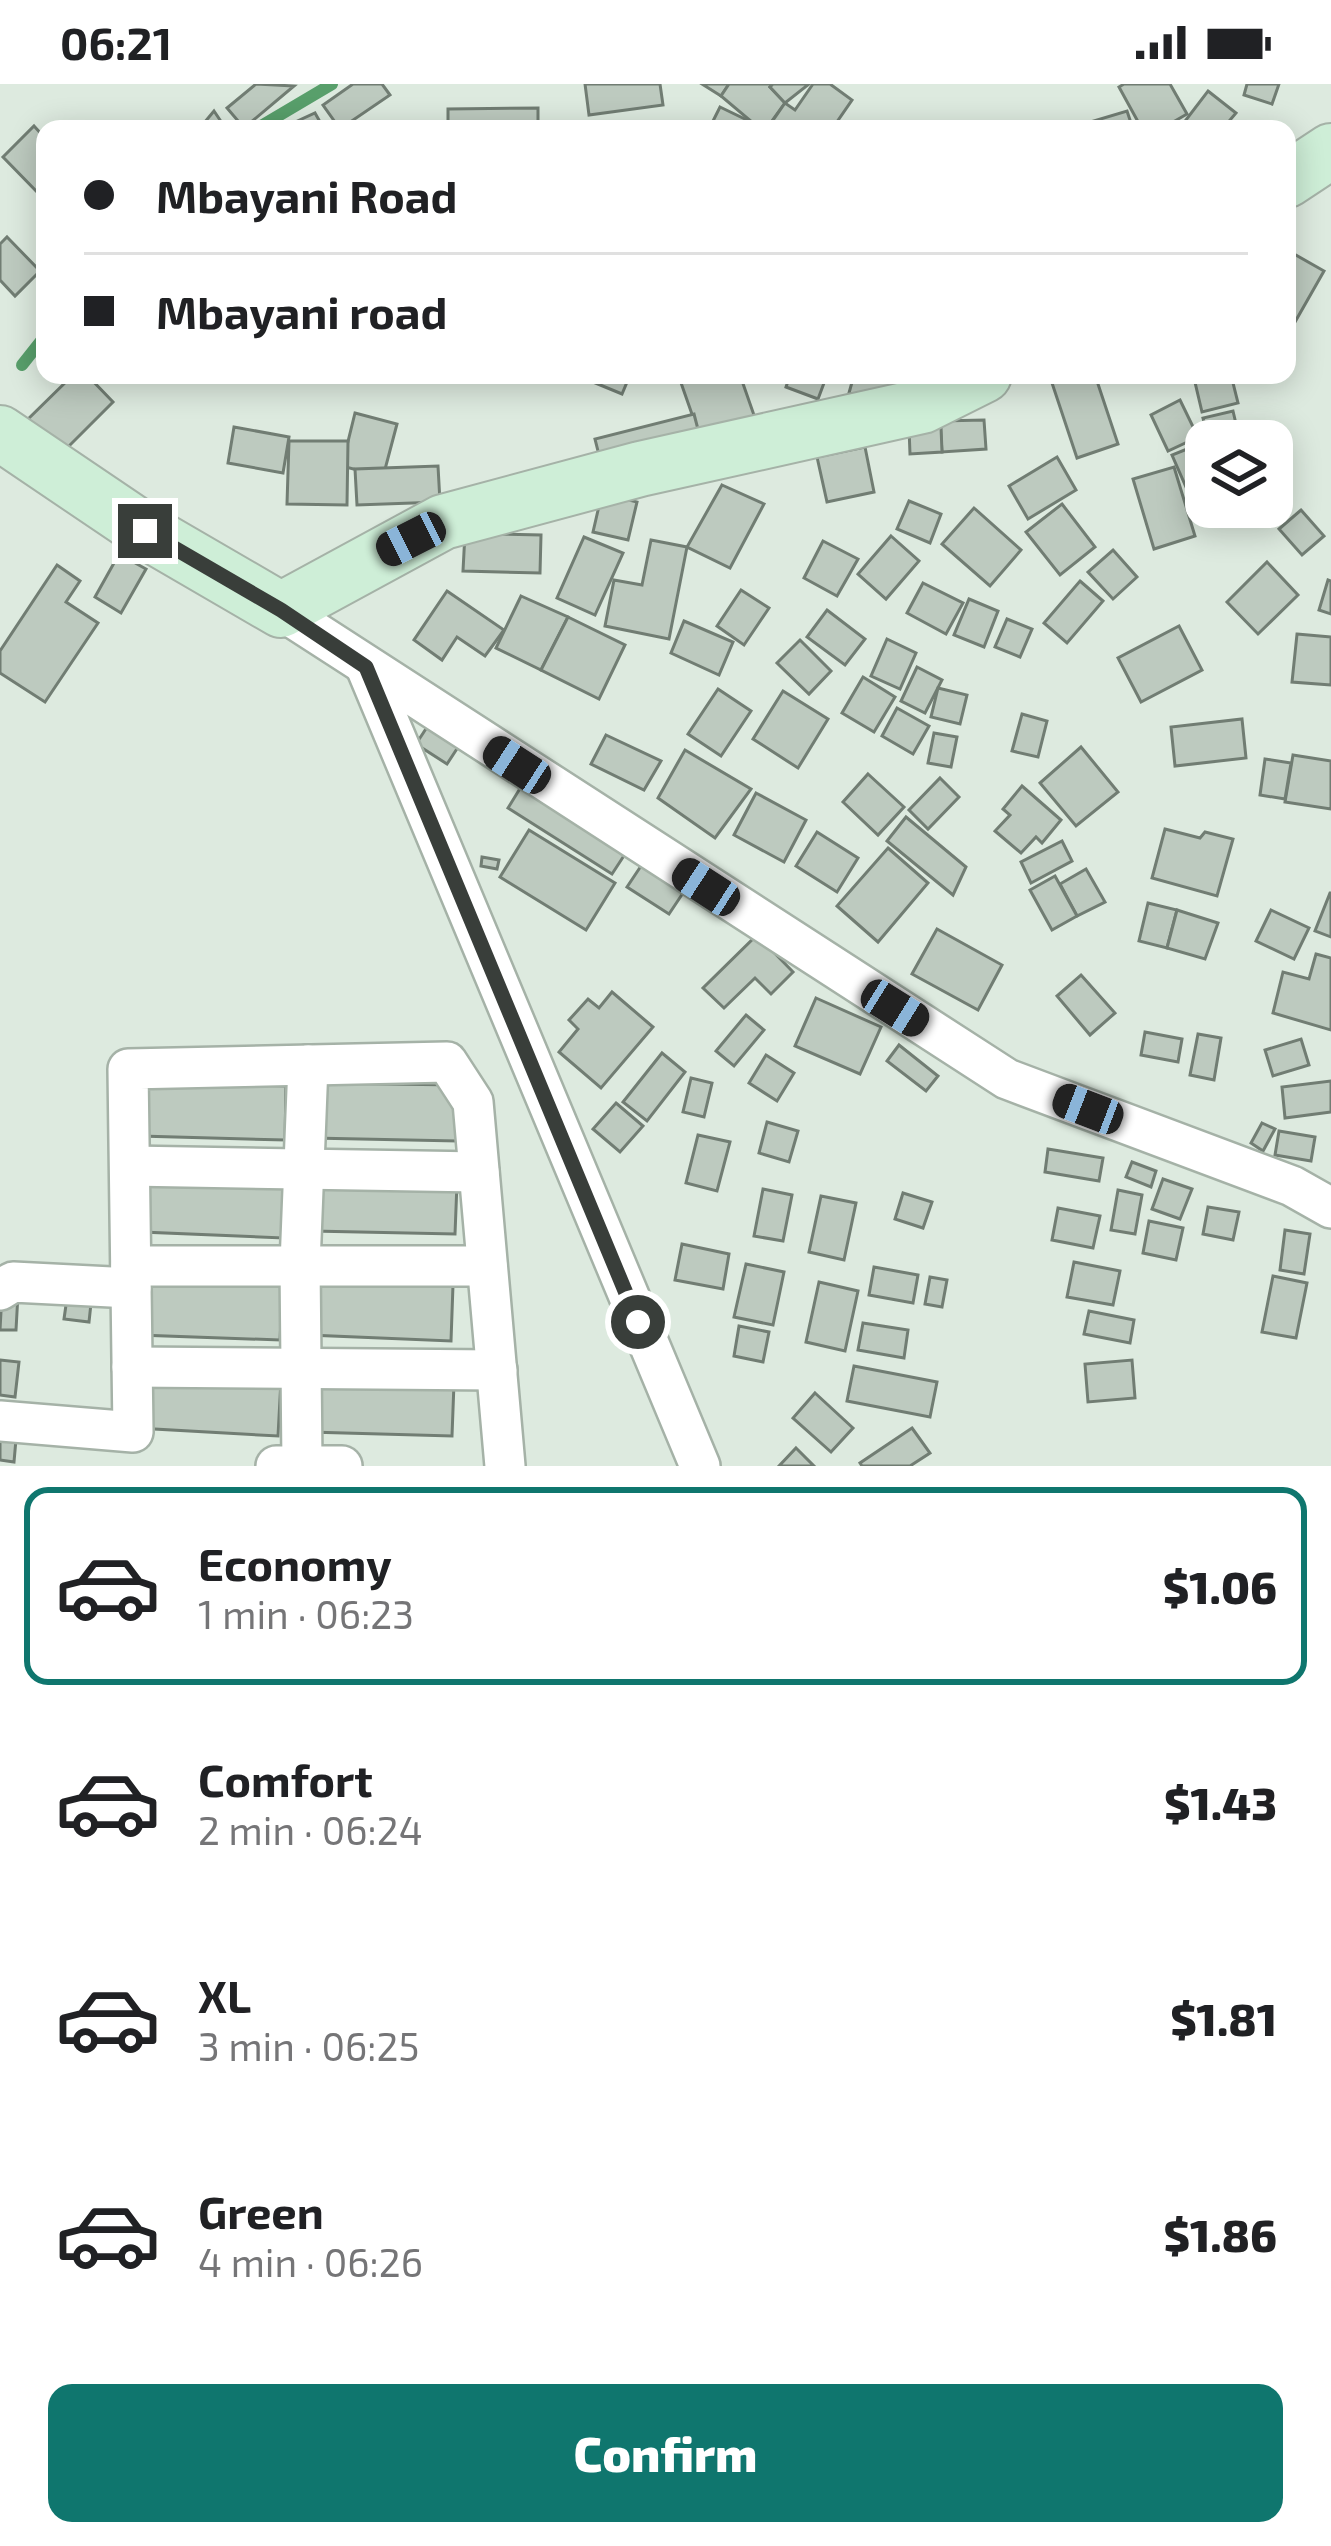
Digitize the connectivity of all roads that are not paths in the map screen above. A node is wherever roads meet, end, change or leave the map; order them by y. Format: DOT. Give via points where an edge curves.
graph roads {
  1 [pos="1331,151"];
  2 [pos="1296,174"];
  3 [pos="966,384"];
  4 [pos="0,434"];
  5 [pos="281,610"];
  6 [pos="366,667"];
  7 [pos="308,1065"];
  8 [pos="130,1166"];
  9 [pos="305,1168"];
  10 [pos="479,1172"];
  11 [pos="1331,1208"];
  12 [pos="300,1264"];
  13 [pos="488,1266"];
  14 [pos="131,1277"];
  15 [pos="0,1290"];
  16 [pos="132,1367"];
  17 [pos="301,1367"];
  18 [pos="497,1370"];
  19 [pos="0,1421"];
  20 [pos="133,1449"];
  21 [pos="289,1465"];
  22 [pos="342,1466"];
  23 [pos="505,1466"];
  24 [pos="700,1466"];
  1 -- 2 [label="street"];
  3 -- 5 [label="street" via="922,406 442,522"];
  4 -- 5 [label="street"];
  5 -- 6 [label="street"];
  6 -- 11 [label="street" via="1007,1079 1292,1186"];
  6 -- 24 [label="street"];
  7 -- 8 [label="street" via="128,1069"];
  7 -- 9 [label="street"];
  7 -- 10 [label="street" via="447,1062 472,1102"];
  8 -- 9 [label="street"];
  8 -- 14 [label="street"];
  9 -- 10 [label="street"];
  9 -- 12 [label="street"];
  10 -- 13 [label="street"];
  12 -- 13 [label="street"];
  12 -- 14 [label="street"];
  12 -- 17 [label="street"];
  13 -- 18 [label="street"];
  14 -- 15 [label="street" via="14,1282"];
  14 -- 16 [label="street"];
  16 -- 17 [label="street"];
  16 -- 20 [label="street"];
  17 -- 18 [label="street"];
  17 -- 21 [label="street"];
  18 -- 23 [label="street"];
  19 -- 20 [label="street"];
  21 -- 22 [label="street"];
}
